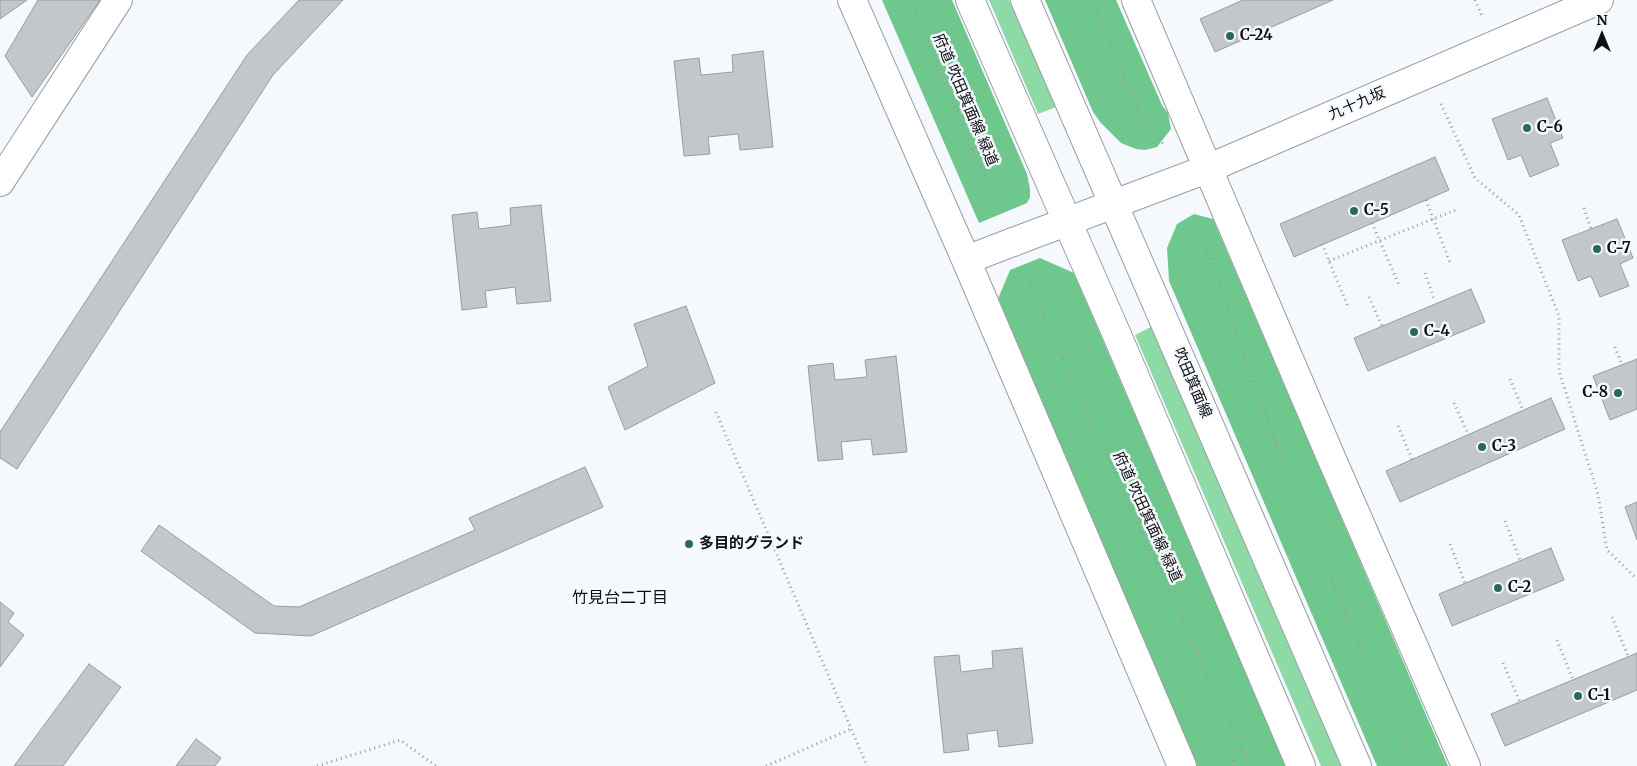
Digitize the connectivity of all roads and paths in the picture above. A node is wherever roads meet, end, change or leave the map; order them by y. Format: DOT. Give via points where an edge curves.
graph roads {
  1 [pos="118,0"];
  2 [pos="852,0"];
  3 [pos="911,0"];
  4 [pos="970,0"];
  5 [pos="1025,0"];
  6 [pos="1092,0"];
  7 [pos="1136,0"];
  8 [pos="1475,0"];
  9 [pos="1599,0"];
  10 [pos="1483,18"];
  11 [pos="1126,81"];
  12 [pos="1097,97"];
  13 [pos="1441,104"];
  14 [pos="1000,138"];
  15 [pos="1164,146"];
  16 [pos="972,150"];
  17 [pos="1207,169"];
  18 [pos="0,182"];
  19 [pos="1426,200"];
  20 [pos="1113,204"];
  21 [pos="1000,208"];
  22 [pos="1584,208"];
  23 [pos="1458,209"];
  24 [pos="1434,218"];
  25 [pos="1067,221"];
  26 [pos="1372,223"];
  27 [pos="1591,229"];
  28 [pos="1200,230"];
  29 [pos="1380,241"];
  30 [pos="1322,244"];
  31 [pos="966,260"];
  32 [pos="1329,261"];
  33 [pos="1450,263"];
  34 [pos="1425,274"];
  35 [pos="1027,276"];
  36 [pos="1399,285"];
  37 [pos="1369,297"];
  38 [pos="1434,299"];
  39 [pos="1348,307"];
  40 [pos="1382,326"];
  41 [pos="1092,346"];
  42 [pos="1614,347"];
  43 [pos="1062,358"];
  44 [pos="1622,365"];
  45 [pos="1510,379"];
  46 [pos="1454,402"];
  47 [pos="1523,410"];
  48 [pos="716,412"];
  49 [pos="1398,426"];
  50 [pos="1468,434"];
  51 [pos="1412,459"];
  52 [pos="1505,521"];
  53 [pos="1450,544"];
  54 [pos="1520,560"];
  55 [pos="1637,580"];
  56 [pos="1465,583"];
  57 [pos="1612,617"];
  58 [pos="1557,640"];
  59 [pos="1628,656"];
  60 [pos="1504,663"];
  61 [pos="1572,680"];
  62 [pos="1520,702"];
  63 [pos="851,728"];
  64 [pos="1238,741"];
  65 [pos="317,766"];
  66 [pos="436,766"];
  67 [pos="766,766"];
  68 [pos="867,766"];
  69 [pos="1182,766"];
  70 [pos="1233,766"];
  71 [pos="1249,766"];
  72 [pos="1301,766"];
  73 [pos="1357,766"];
  74 [pos="1418,766"];
  75 [pos="1466,766"];
  1 -- 18 [label="street"];
  2 -- 31 [label="street"];
  3 -- 16 [label="path, 府道 吹田箕面線 緑道"];
  4 -- 25 [label="street"];
  5 -- 20 [label="street, 吹田箕面線"];
  6 -- 11 [label="path"];
  7 -- 17 [label="street"];
  8 -- 10 [label="path"];
  9 -- 17 [label="street, 九十九坂"];
  11 -- 12 [label="path"];
  11 -- 15 [label="path" via="1138,111"];
  13 -- 55 [label="path" via="1475,178 1519,214 1559,316 1559,371 1598,494 1607,550"];
  14 -- 16 [label="path"];
  16 -- 21 [label="path, 府道 吹田箕面線 緑道"];
  17 -- 20 [label="street, 九十九坂"];
  17 -- 75 [label="street"];
  19 -- 24 [label="path"];
  20 -- 25 [label="street, 九十九坂"];
  20 -- 73 [label="street, 吹田箕面線"];
  22 -- 27 [label="path"];
  23 -- 24 [label="path"];
  24 -- 29 [label="path"];
  24 -- 33 [label="path"];
  25 -- 31 [label="street, 九十九坂"];
  25 -- 72 [label="street"];
  26 -- 29 [label="path"];
  28 -- 74 [label="path" via="1277,446 1376,686"];
  29 -- 32 [label="path"];
  29 -- 36 [label="path"];
  30 -- 32 [label="path"];
  31 -- 69 [label="street"];
  32 -- 39 [label="path"];
  34 -- 38 [label="path"];
  35 -- 43 [label="path, 府道 吹田箕面線 緑道"];
  37 -- 40 [label="path"];
  41 -- 43 [label="path"];
  42 -- 44 [label="path"];
  43 -- 64 [label="path, 府道 吹田箕面線 緑道"];
  45 -- 47 [label="path"];
  46 -- 50 [label="path"];
  48 -- 63 [label="path"];
  49 -- 51 [label="path"];
  52 -- 54 [label="path"];
  53 -- 56 [label="path"];
  57 -- 59 [label="path"];
  58 -- 61 [label="path"];
  60 -- 62 [label="path"];
  63 -- 67 [label="path"];
  63 -- 68 [label="path"];
  64 -- 70 [label="path"];
  64 -- 71 [label="path, 府道 吹田箕面線 緑道"];
  65 -- 66 [label="path" via="400,740"];
}
